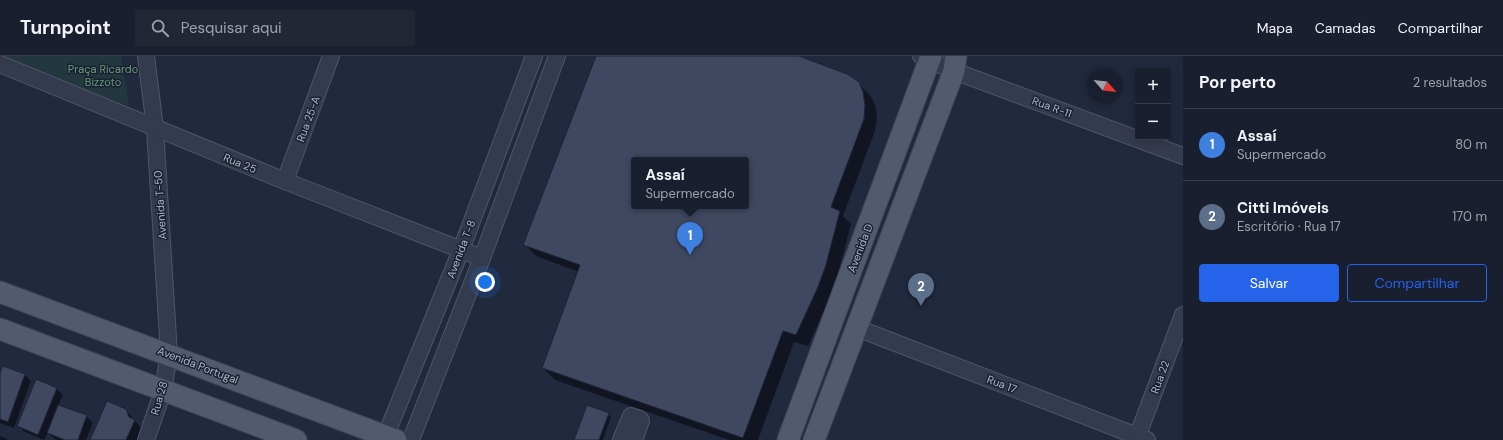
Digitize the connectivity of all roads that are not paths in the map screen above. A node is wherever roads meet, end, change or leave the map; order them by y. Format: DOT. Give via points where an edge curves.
graph roads {
  1 [pos="146,56"];
  2 [pos="331,56"];
  3 [pos="534,56"];
  4 [pos="556,56"];
  5 [pos="928,57"];
  6 [pos="955,63"];
  7 [pos="0,64"];
  8 [pos="154,128"];
  9 [pos="1183,156"];
  10 [pos="285,181"];
  11 [pos="461,250"];
  12 [pos="482,258"];
  13 [pos="0,292"];
  14 [pos="1183,315"];
  15 [pos="857,328"];
  16 [pos="0,329"];
  17 [pos="169,354"];
  18 [pos="163,391"];
  19 [pos="389,439"];
  20 [pos="1140,439"];
  21 [pos="146,440"];
  22 [pos="296,440"];
  23 [pos="411,440"];
  24 [pos="622,440"];
  25 [pos="634,440"];
  26 [pos="788,440"];
  27 [pos="814,440"];
  1 -- 8 [label="street, Avenida T-50"];
  2 -- 10 [label="street, Rua 25-A"];
  3 -- 11 [label="street, Avenida T-8"];
  4 -- 12 [label="street, Avenida T-8"];
  5 -- 6 [label="street, Rua R-11"];
  5 -- 26 [label="main road, Avenida D"];
  6 -- 9 [label="street, Rua R-11"];
  6 -- 15 [label="main road"];
  7 -- 8 [label="street, Rua 25"];
  8 -- 10 [label="street, Rua 25"];
  8 -- 17 [label="street, Avenida T-50"];
  10 -- 11 [label="street, Rua 25"];
  11 -- 12 [label="street, Rua 25"];
  11 -- 19 [label="street, Avenida T-8"];
  12 -- 23 [label="street, Avenida T-8"];
  13 -- 17 [label="main road, Avenida Portugal"];
  14 -- 20 [label="street, Rua 22"];
  15 -- 20 [label="street, Rua 17"];
  15 -- 27 [label="main road"];
  16 -- 18 [label="main road"];
  17 -- 18 [label="street, Rua 28"];
  17 -- 19 [label="main road, Avenida Portugal"];
  18 -- 21 [label="street, Rua 28"];
  18 -- 22 [label="main road"];
  24 -- 25 [label="street" via="631,416 641,421"];
}
